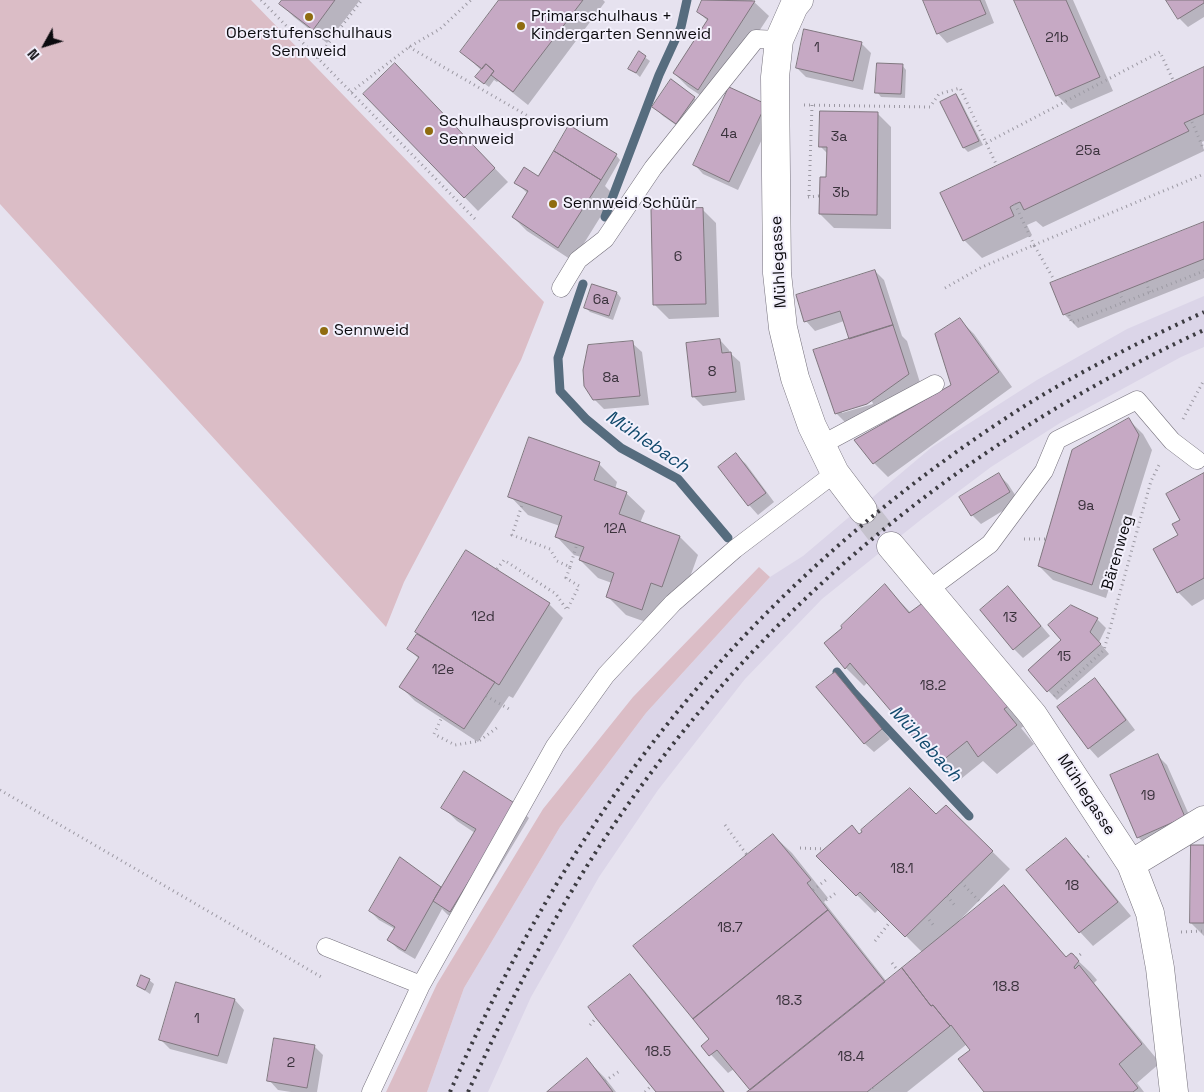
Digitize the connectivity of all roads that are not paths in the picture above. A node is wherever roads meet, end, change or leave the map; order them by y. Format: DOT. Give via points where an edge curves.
graph roads {
  1 [pos="799,0"];
  2 [pos="779,40"];
  3 [pos="561,288"];
  4 [pos="935,384"];
  5 [pos="821,445"];
  6 [pos="1197,460"];
  7 [pos="835,473"];
  8 [pos="863,510"];
  9 [pos="892,546"];
  10 [pos="928,590"];
  11 [pos="1204,820"];
  12 [pos="1131,864"];
  13 [pos="326,947"];
  14 [pos="421,985"];
  15 [pos="371,1092"];
  16 [pos="1174,1092"];
  1 -- 2 [label="street, Mühlegasse"];
  2 -- 3 [label="lane" via="756,39 653,168 605,239 578,260"];
  2 -- 5 [label="street, Mühlegasse" via="775,77 777,273 783,328 795,378"];
  4 -- 5 [label="lane"];
  5 -- 7 [label="street, Mühlegasse"];
  6 -- 10 [label="lane" via="1172,440 1137,400 1057,440 1044,472 990,544"];
  7 -- 8 [label="street, Mühlegasse"];
  7 -- 14 [label="lane" via="735,549 673,603 606,676 555,746"];
  9 -- 10 [label="street, Mühlegasse"];
  10 -- 12 [label="street, Mühlegasse" via="1033,714"];
  11 -- 12 [label="street"];
  12 -- 16 [label="street, Mühlegasse" via="1150,913 1160,968"];
  13 -- 14 [label="lane"];
  14 -- 15 [label="lane"];
}
